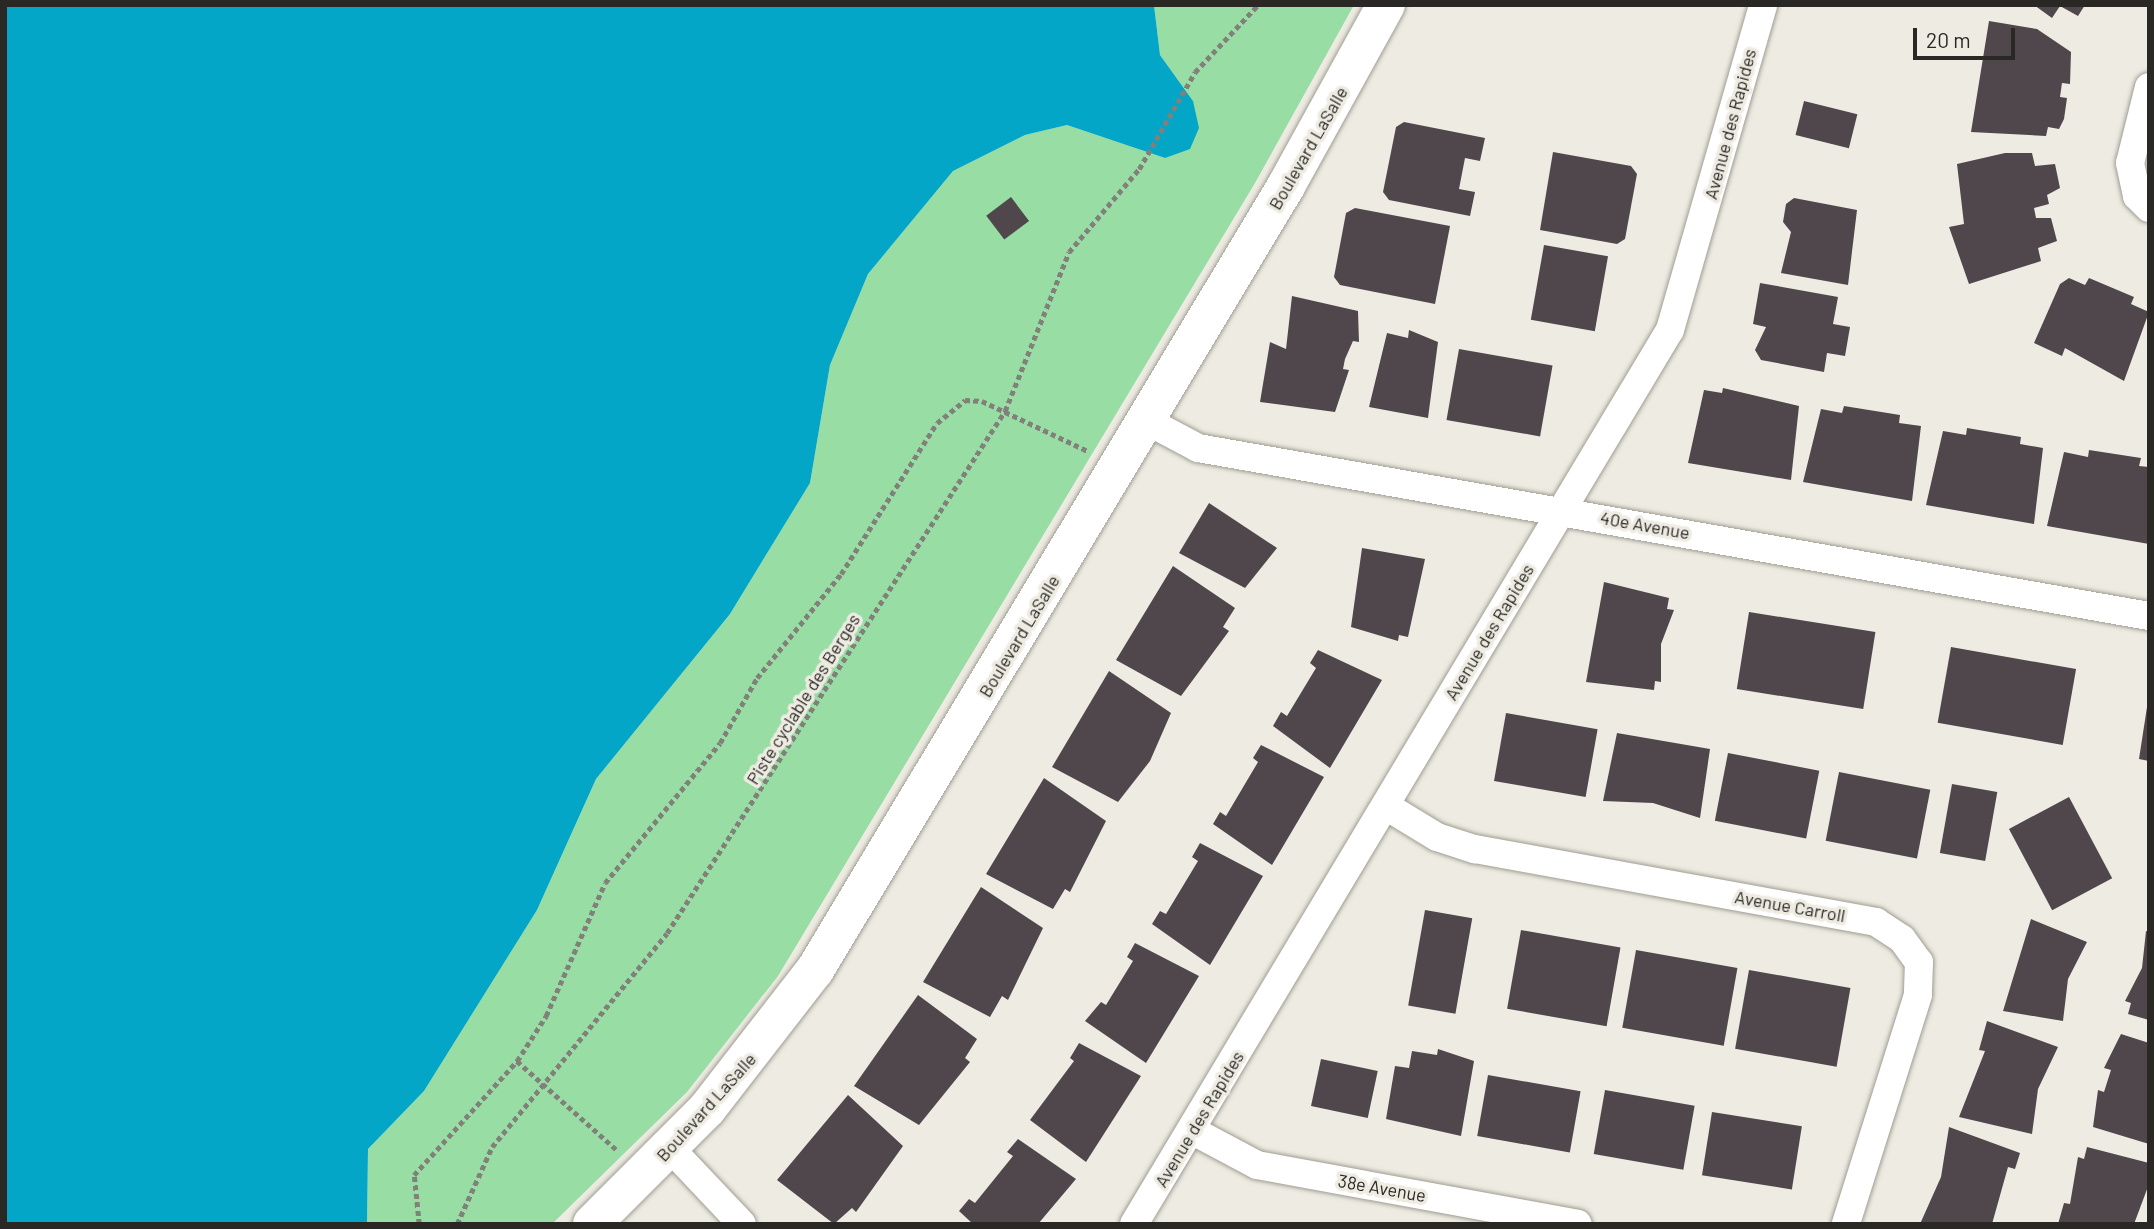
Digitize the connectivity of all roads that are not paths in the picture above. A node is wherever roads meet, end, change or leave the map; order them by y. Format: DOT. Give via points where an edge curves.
graph roads {
  1 [pos="1386,5"];
  2 [pos="1763,5"];
  3 [pos="2149,88"];
  4 [pos="2149,208"];
  5 [pos="1147,421"];
  6 [pos="1563,511"];
  7 [pos="2149,616"];
  8 [pos="1386,806"];
  9 [pos="1193,1130"];
  10 [pos="671,1149"];
  11 [pos="592,1224"];
  12 [pos="742,1224"];
  13 [pos="1134,1224"];
  14 [pos="1578,1224"];
  15 [pos="1846,1224"];
  1 -- 5 [label="main road, Boulevard LaSalle"];
  2 -- 6 [label="street, Avenue des Rapides" via="1670,330"];
  3 -- 4 [label="street" via="2130,163 2137,196"];
  5 -- 6 [label="street, 40e Avenue" via="1198,448"];
  5 -- 10 [label="main road, Boulevard LaSalle" via="815,971"];
  6 -- 7 [label="street, 40e Avenue"];
  6 -- 8 [label="street, Avenue des Rapides"];
  8 -- 9 [label="street, Avenue des Rapides"];
  8 -- 15 [label="street, Avenue Carroll" via="1437,837 1475,849 1875,922 1902,939 1919,962 1918,995"];
  9 -- 13 [label="street, Avenue des Rapides"];
  9 -- 14 [label="street, 38e Avenue" via="1257,1165"];
  10 -- 11 [label="main road, Boulevard LaSalle"];
  10 -- 12 [label="street"];
}
